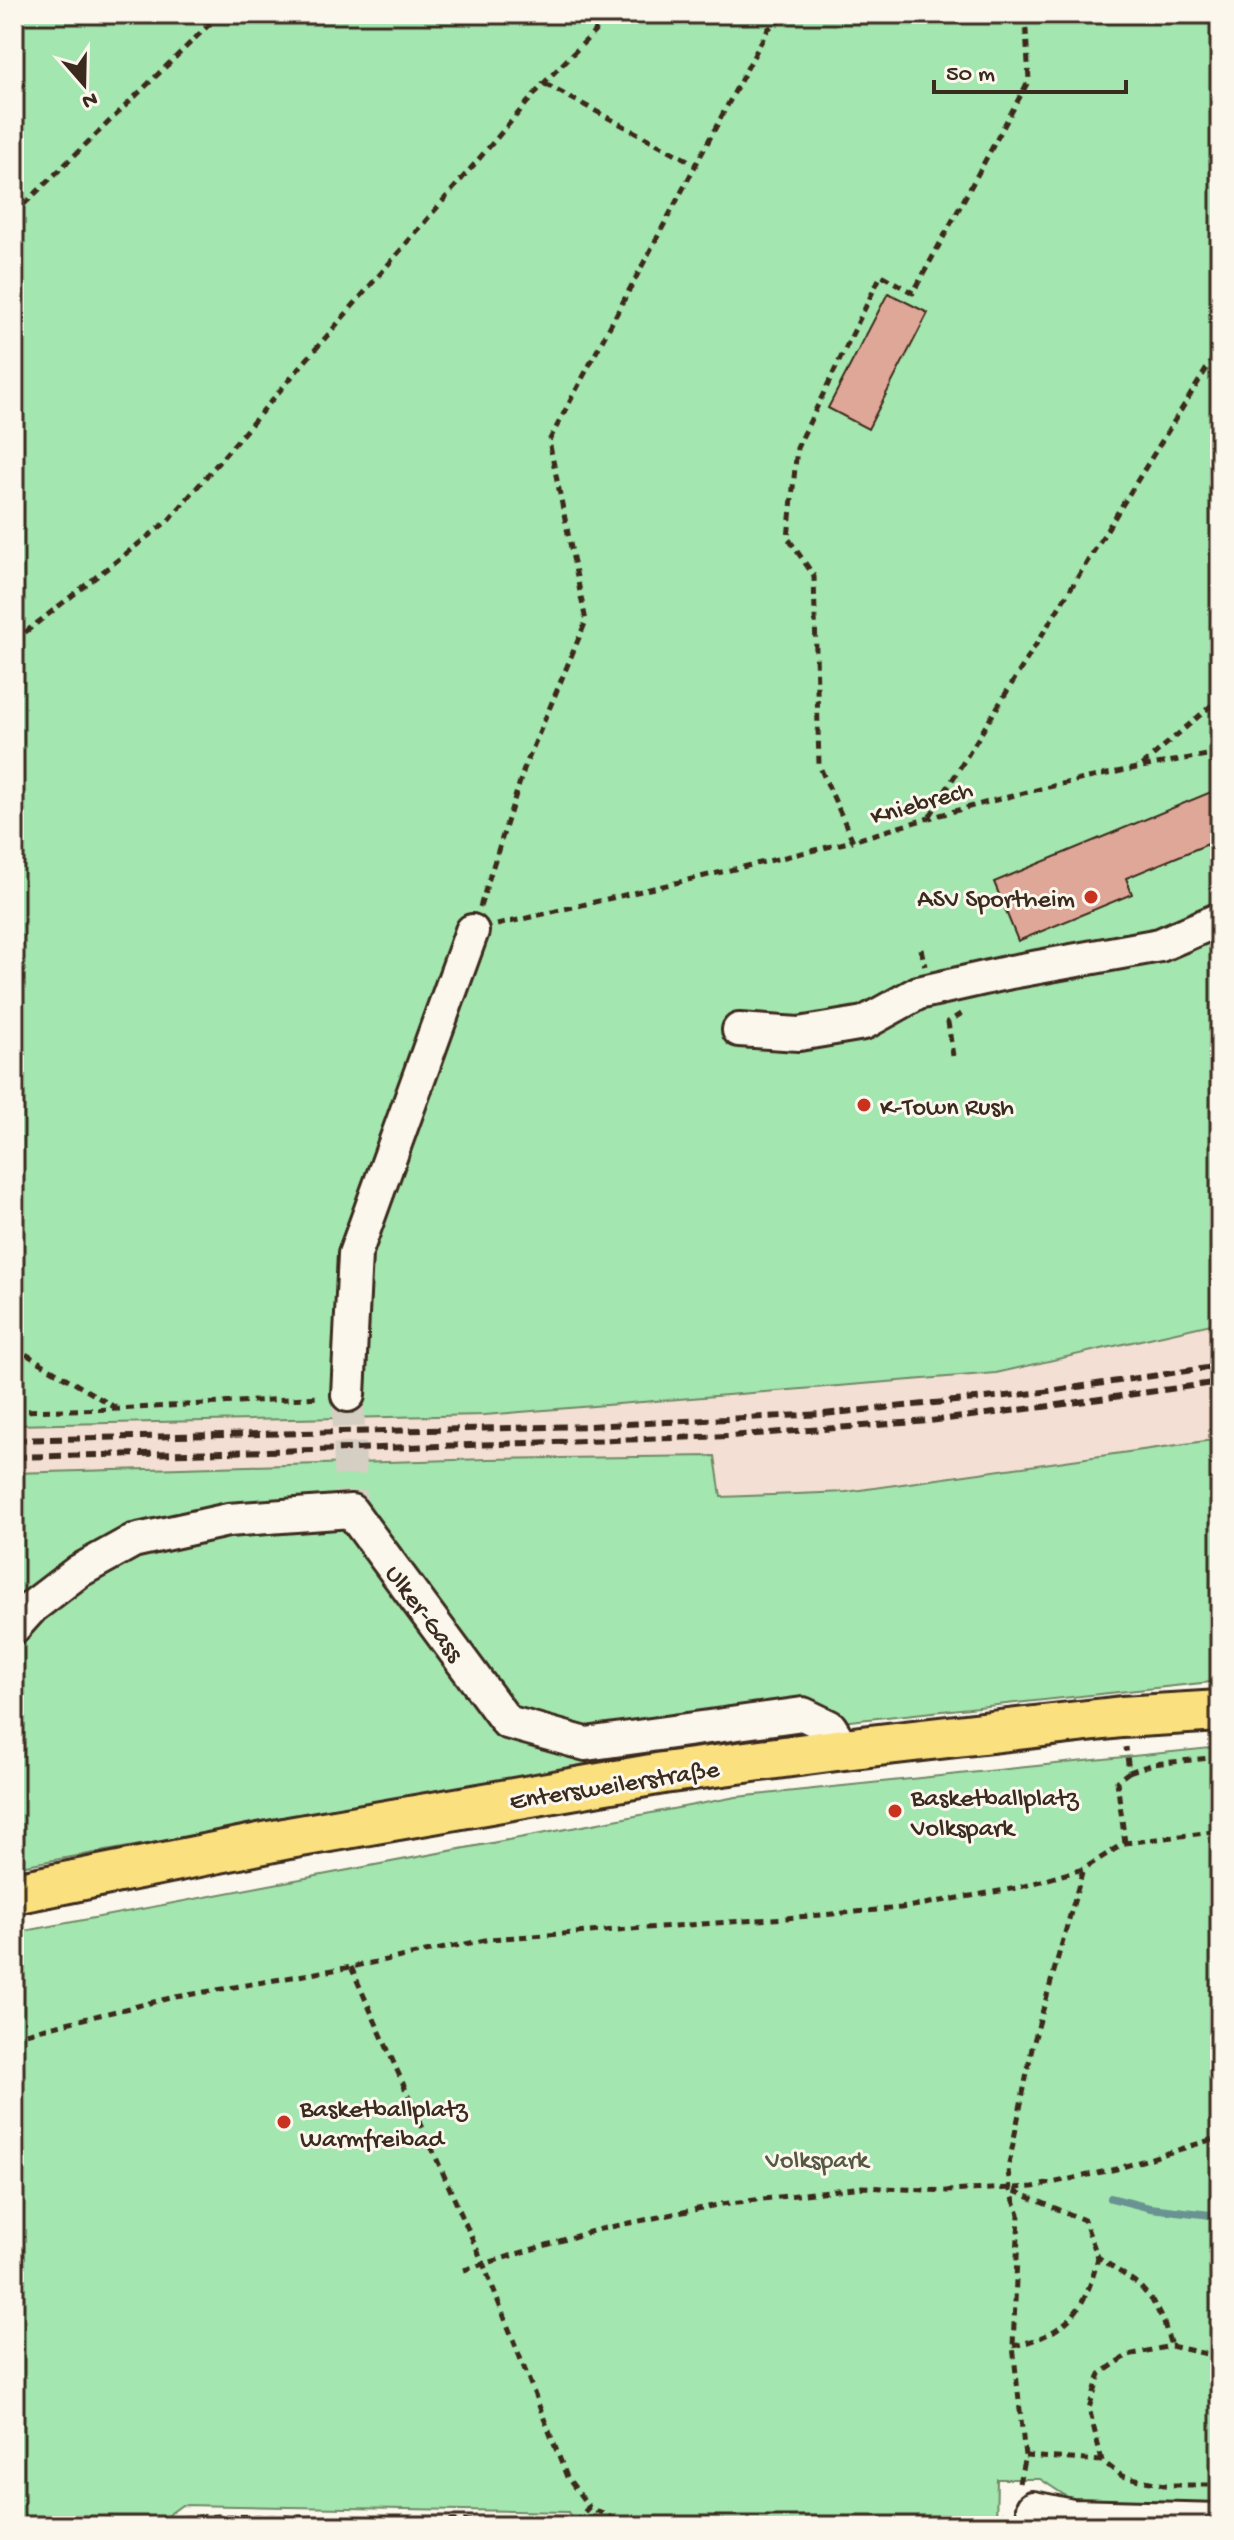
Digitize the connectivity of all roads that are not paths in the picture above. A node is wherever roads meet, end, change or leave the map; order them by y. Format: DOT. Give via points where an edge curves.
graph roads {
  1 [pos="1220,919"];
  2 [pos="472,931"];
  3 [pos="739,1030"];
  4 [pos="348,1395"];
  5 [pos="14,1627"];
  6 [pos="1220,1711"];
  7 [pos="844,1749"];
  8 [pos="14,1893"];
  9 [pos="1023,2507"];
  10 [pos="1220,2520"];
  11 [pos="1182,2523"];
  1 -- 3 [label="street" via="1160,945 918,993 864,1023 799,1034"];
  2 -- 4 [label="street" via="355,1254"];
  5 -- 7 [label="street, Ulker-Gass" via="79,1571 133,1541 228,1520 351,1511 507,1722 586,1744 803,1714 830,1727"];
  6 -- 7 [label="main road, Entersweilerstraße"];
  7 -- 8 [label="main road, Entersweilerstraße" via="663,1773 289,1838"];
  9 -- 11 [label="street" via="1072,2516"];
  10 -- 11 [label="street"];
}
